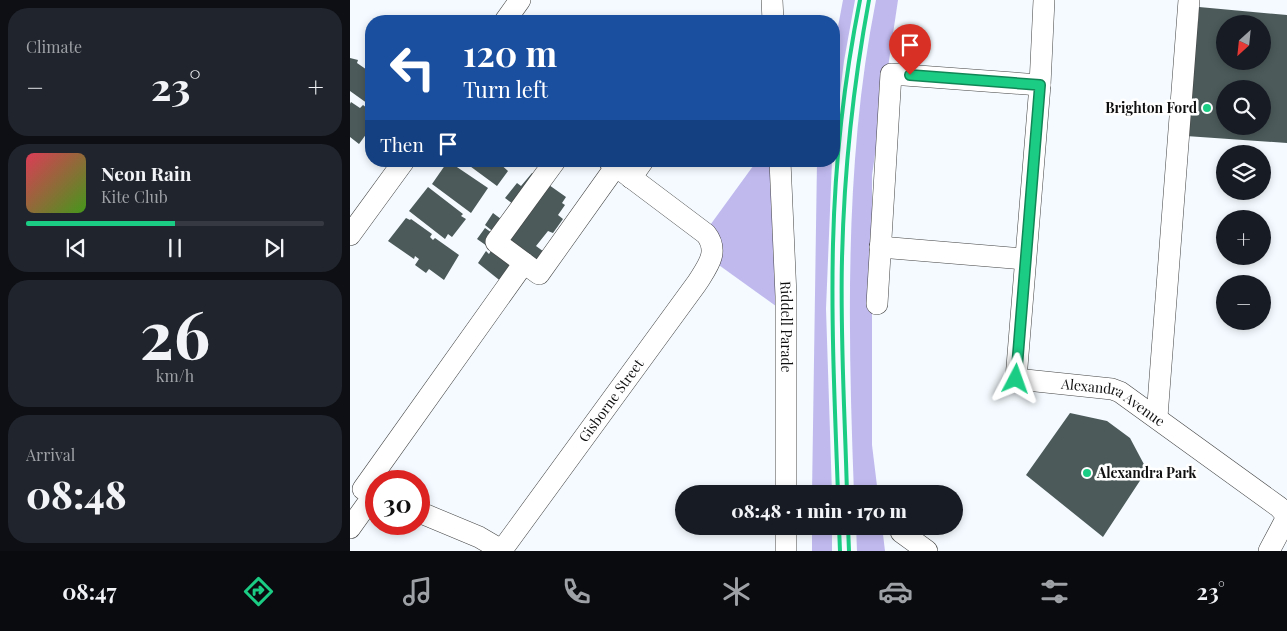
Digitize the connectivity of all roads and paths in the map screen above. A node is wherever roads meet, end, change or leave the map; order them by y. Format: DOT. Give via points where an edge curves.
graph roads {
  1 [pos="520,0"];
  2 [pos="772,0"];
  3 [pos="1044,0"];
  4 [pos="1189,0"];
  5 [pos="509,15"];
  6 [pos="773,15"];
  7 [pos="1040,85"];
  8 [pos="400,167"];
  9 [pos="551,167"];
  10 [pos="625,167"];
  11 [pos="780,167"];
  12 [pos="350,235"];
  13 [pos="880,247"];
  14 [pos="1025,259"];
  15 [pos="524,263"];
  16 [pos="877,304"];
  17 [pos="1157,417"];
  18 [pos="380,470"];
  19 [pos="786,485"];
  20 [pos="365,492"];
  21 [pos="1287,516"];
  22 [pos="430,517"];
  23 [pos="350,528"];
  24 [pos="786,535"];
  25 [pos="905,535"];
  26 [pos="492,548"];
  27 [pos="786,551"];
  28 [pos="927,551"];
  29 [pos="1269,551"];
  1 -- 5 [label="street"];
  2 -- 6 [label="street"];
  3 -- 7 [label="street, Alexandra Avenue"];
  4 -- 17 [label="street"];
  7 -- 13 [label="street" via="892,74"];
  7 -- 14 [label="street, Alexandra Avenue"];
  8 -- 12 [label="street"];
  9 -- 15 [label="street" via="496,242"];
  10 -- 15 [label="street" via="539,274"];
  10 -- 26 [label="street, Gisborne Street" via="705,233 712,242 712,259 697,283"];
  11 -- 19 [label="street, Riddell Parade" via="786,296"];
  13 -- 14 [label="street"];
  13 -- 16 [label="street"];
  14 -- 17 [label="street, Alexandra Avenue" via="1016,379 1116,390"];
  15 -- 18 [label="street"];
  17 -- 21 [label="street, Alexandra Avenue"];
  20 -- 23 [label="street"];
  21 -- 29 [label="street"];
  22 -- 26 [label="street"];
  24 -- 27 [label="street"];
  25 -- 28 [label="street"];
}
